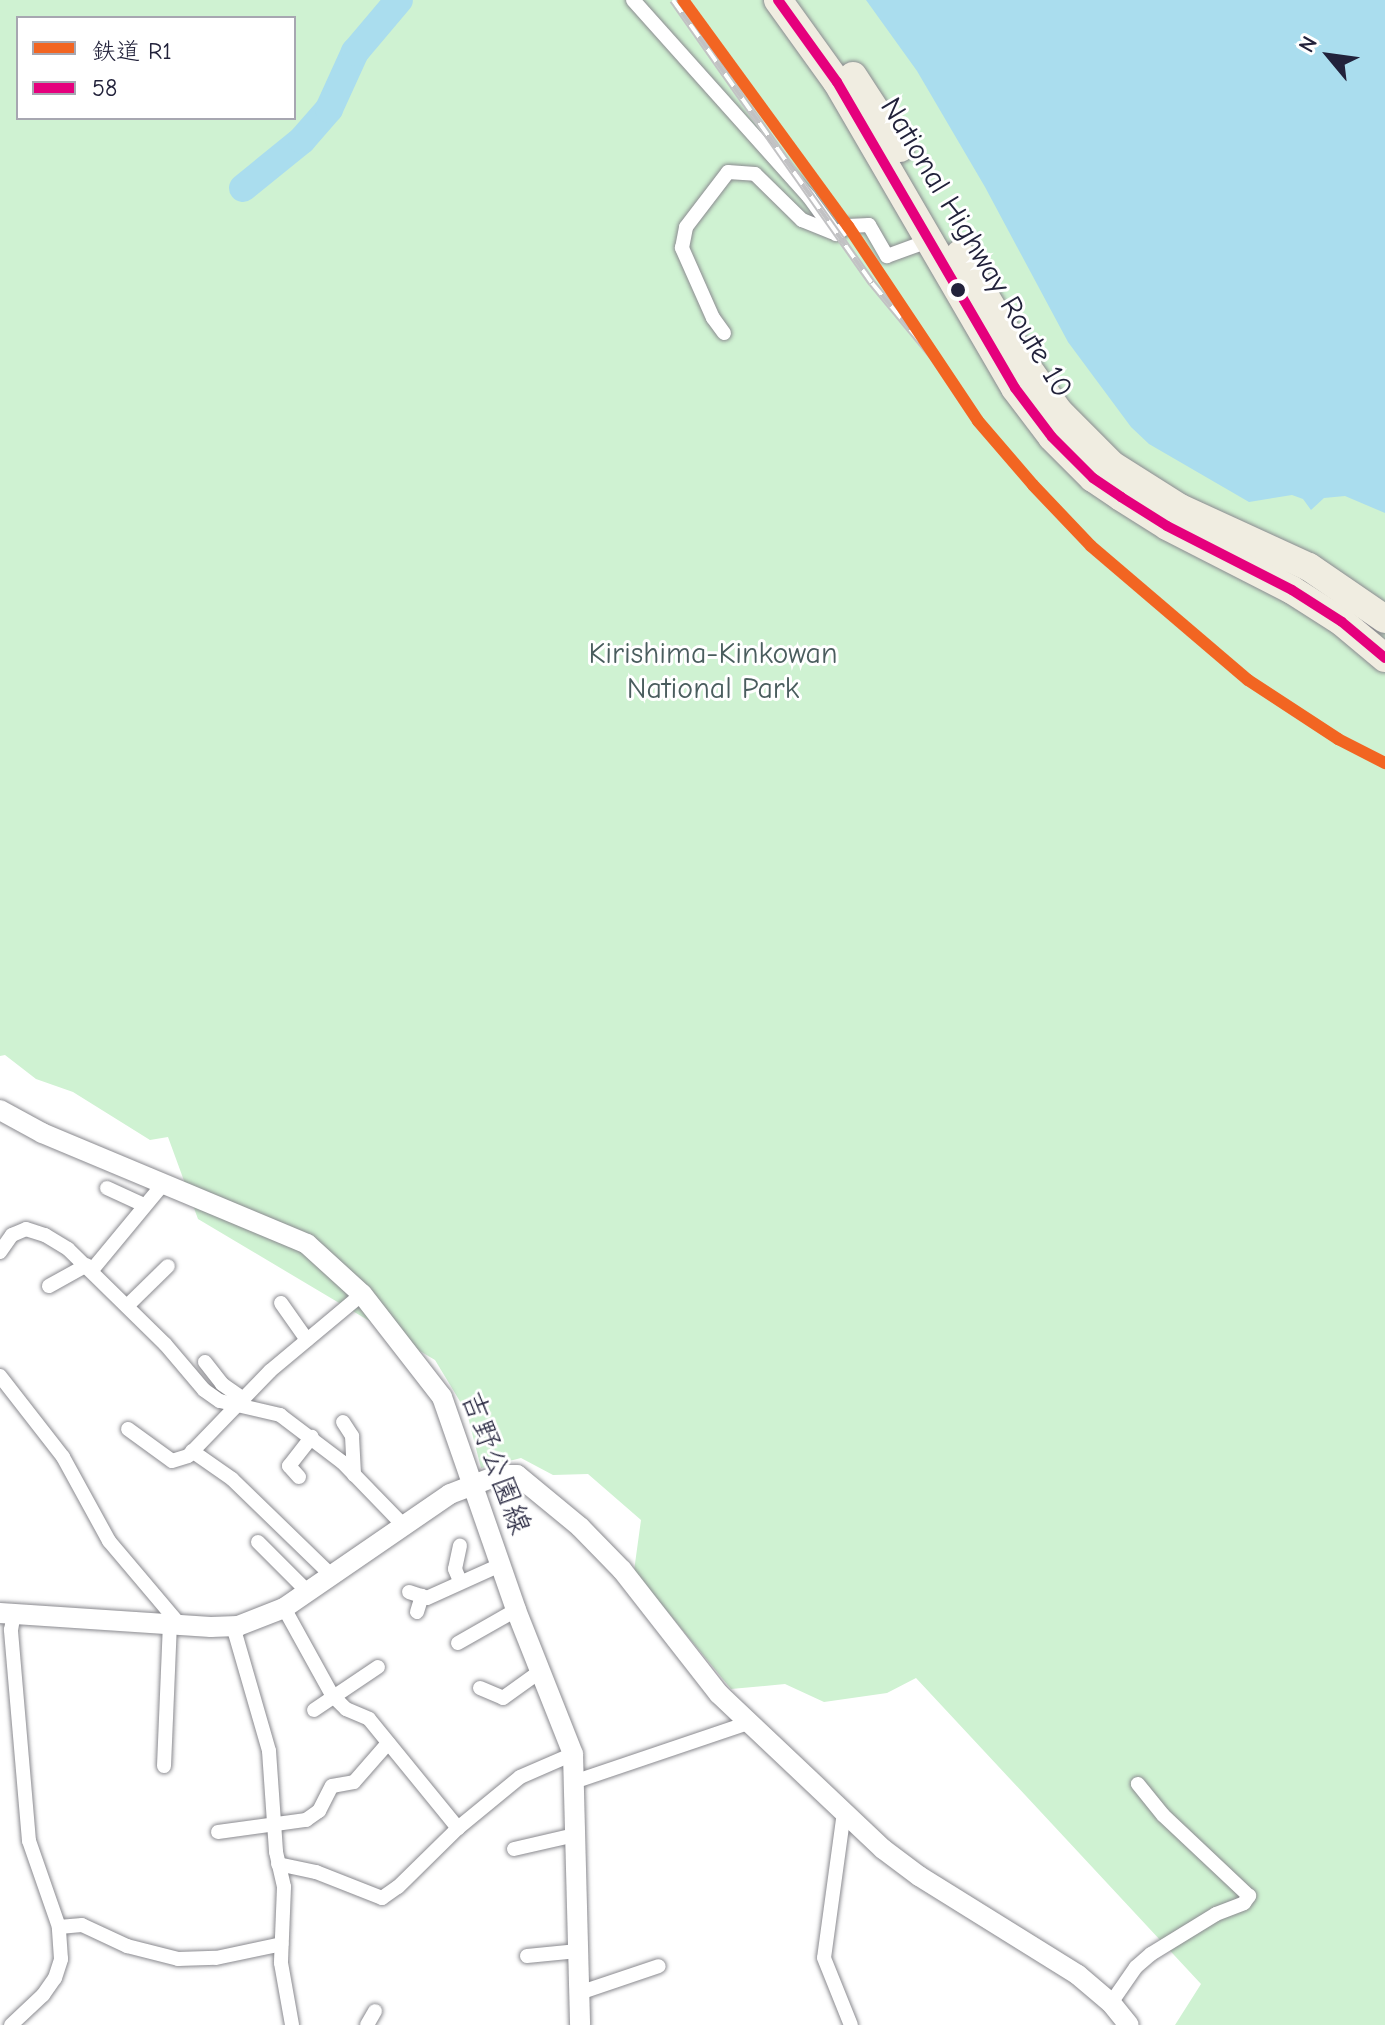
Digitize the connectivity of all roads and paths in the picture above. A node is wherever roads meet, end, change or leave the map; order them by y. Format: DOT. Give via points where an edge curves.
graph roads {
  1 [pos="633,0"];
  2 [pos="778,0"];
  3 [pos="799,0"];
  4 [pos="836,234"];
  5 [pos="932,240"];
  6 [pos="724,333"];
  7 [pos="1385,619"];
  8 [pos="1385,658"];
  9 [pos="0,1110"];
  10 [pos="164,1183"];
  11 [pos="107,1188"];
  12 [pos="144,1205"];
  13 [pos="0,1251"];
  14 [pos="168,1266"];
  15 [pos="89,1267"];
  16 [pos="49,1286"];
  17 [pos="362,1294"];
  18 [pos="281,1303"];
  19 [pos="127,1306"];
  20 [pos="307,1340"];
  21 [pos="205,1362"];
  22 [pos="0,1376"];
  23 [pos="238,1401"];
  24 [pos="343,1422"];
  25 [pos="128,1429"];
  26 [pos="312,1437"];
  27 [pos="192,1451"];
  28 [pos="354,1475"];
  29 [pos="299,1477"];
  30 [pos="471,1484"];
  31 [pos="404,1526"];
  32 [pos="258,1542"];
  33 [pos="460,1546"];
  34 [pos="500,1565"];
  35 [pos="332,1576"];
  36 [pos="460,1581"];
  37 [pos="308,1592"];
  38 [pos="284,1608"];
  39 [pos="516,1610"];
  40 [pos="417,1612"];
  41 [pos="7,1613"];
  42 [pos="175,1624"];
  43 [pos="233,1626"];
  44 [pos="458,1643"];
  45 [pos="378,1667"];
  46 [pos="542,1670"];
  47 [pos="480,1688"];
  48 [pos="332,1695"];
  49 [pos="314,1710"];
  50 [pos="748,1723"];
  51 [pos="388,1743"];
  52 [pos="573,1754"];
  53 [pos="164,1766"];
  54 [pos="577,1781"];
  55 [pos="1138,1784"];
  56 [pos="844,1812"];
  57 [pos="273,1825"];
  58 [pos="458,1828"];
  59 [pos="218,1832"];
  60 [pos="575,1835"];
  61 [pos="514,1849"];
  62 [pos="278,1864"];
  63 [pos="59,1927"];
  64 [pos="282,1944"];
  65 [pos="578,1951"];
  66 [pos="527,1956"];
  67 [pos="659,1966"];
  68 [pos="579,1993"];
  69 [pos="1111,2003"];
  70 [pos="375,2011"];
  71 [pos="11,2025"];
  72 [pos="292,2025"];
  73 [pos="367,2025"];
  74 [pos="580,2025"];
  75 [pos="851,2025"];
  76 [pos="1129,2025"];
  1 -- 4 [label="street" via="799,185"];
  2 -- 5 [label="highway, National Highway Route 10" via="837,82"];
  3 -- 7 [label="highway, National Highway Route 10" via="876,108 1029,370 1087,443 1157,494 1309,567"];
  4 -- 5 [label="street" via="848,226 869,225 887,256"];
  4 -- 6 [label="street" via="802,220 755,174 728,172 686,227 682,248 695,284"];
  5 -- 8 [label="highway, National Highway Route 10" via="1015,388 1073,460 1167,526 1342,622"];
  9 -- 10 [label="street, 吉野公園線"];
  10 -- 12 [label="street"];
  10 -- 17 [label="street, 吉野公園線" via="307,1244"];
  11 -- 12 [label="street"];
  12 -- 15 [label="street"];
  13 -- 15 [label="street" via="12,1235 26,1229 45,1235"];
  14 -- 19 [label="street"];
  15 -- 16 [label="street"];
  15 -- 19 [label="street"];
  17 -- 20 [label="street"];
  17 -- 30 [label="street, 吉野公園線" via="442,1397"];
  18 -- 20 [label="street"];
  19 -- 23 [label="street" via="204,1390"];
  20 -- 23 [label="street"];
  21 -- 23 [label="street"];
  22 -- 42 [label="street" via="63,1457 109,1541"];
  23 -- 26 [label="street" via="280,1415"];
  23 -- 27 [label="street"];
  24 -- 28 [label="street" via="352,1436"];
  25 -- 27 [label="street" via="172,1461"];
  26 -- 28 [label="street"];
  26 -- 29 [label="street" via="289,1466"];
  27 -- 35 [label="street" via="232,1479"];
  28 -- 31 [label="street"];
  30 -- 31 [label="street"];
  30 -- 34 [label="street, 吉野公園線"];
  30 -- 50 [label="street" via="517,1475 561,1509 622,1570 697,1669"];
  31 -- 35 [label="street"];
  32 -- 37 [label="street"];
  33 -- 36 [label="street" via="455,1569"];
  34 -- 36 [label="street"];
  34 -- 39 [label="street, 吉野公園線"];
  35 -- 37 [label="street"];
  36 -- 40 [label="street" via="427,1598 416,1594"];
  37 -- 38 [label="street"];
  38 -- 43 [label="street"];
  38 -- 48 [label="street"];
  39 -- 44 [label="street"];
  39 -- 46 [label="street, 吉野公園線"];
  41 -- 42 [label="street"];
  41 -- 63 [label="street" via="29,1841"];
  42 -- 43 [label="street"];
  42 -- 53 [label="street"];
  43 -- 57 [label="street" via="269,1751"];
  45 -- 48 [label="street"];
  46 -- 47 [label="street" via="503,1698"];
  46 -- 52 [label="street, 吉野公園線"];
  48 -- 49 [label="street"];
  48 -- 51 [label="street" via="346,1709 369,1719"];
  50 -- 54 [label="street"];
  50 -- 56 [label="street"];
  51 -- 57 [label="street" via="354,1782 332,1786 319,1811 306,1820"];
  51 -- 58 [label="street"];
  52 -- 54 [label="street, 吉野公園線"];
  52 -- 58 [label="street" via="520,1777"];
  54 -- 60 [label="street, 吉野公園線"];
  55 -- 69 [label="street" via="1163,1815 1249,1896 1151,1954"];
  56 -- 69 [label="street" via="919,1876 1078,1975"];
  56 -- 75 [label="street" via="824,1958"];
  57 -- 59 [label="street"];
  57 -- 62 [label="street"];
  58 -- 62 [label="street" via="382,1898 316,1872"];
  60 -- 61 [label="street"];
  60 -- 65 [label="street, 吉野公園線"];
  62 -- 64 [label="street" via="284,1887"];
  63 -- 64 [label="street" via="82,1925 127,1946 178,1959 216,1958"];
  63 -- 71 [label="street" via="61,1959 55,1978"];
  64 -- 72 [label="street"];
  65 -- 66 [label="street"];
  65 -- 68 [label="street, 吉野公園線"];
  67 -- 68 [label="street"];
  68 -- 74 [label="street, 吉野公園線"];
  69 -- 76 [label="street"];
  70 -- 73 [label="street"];
}
